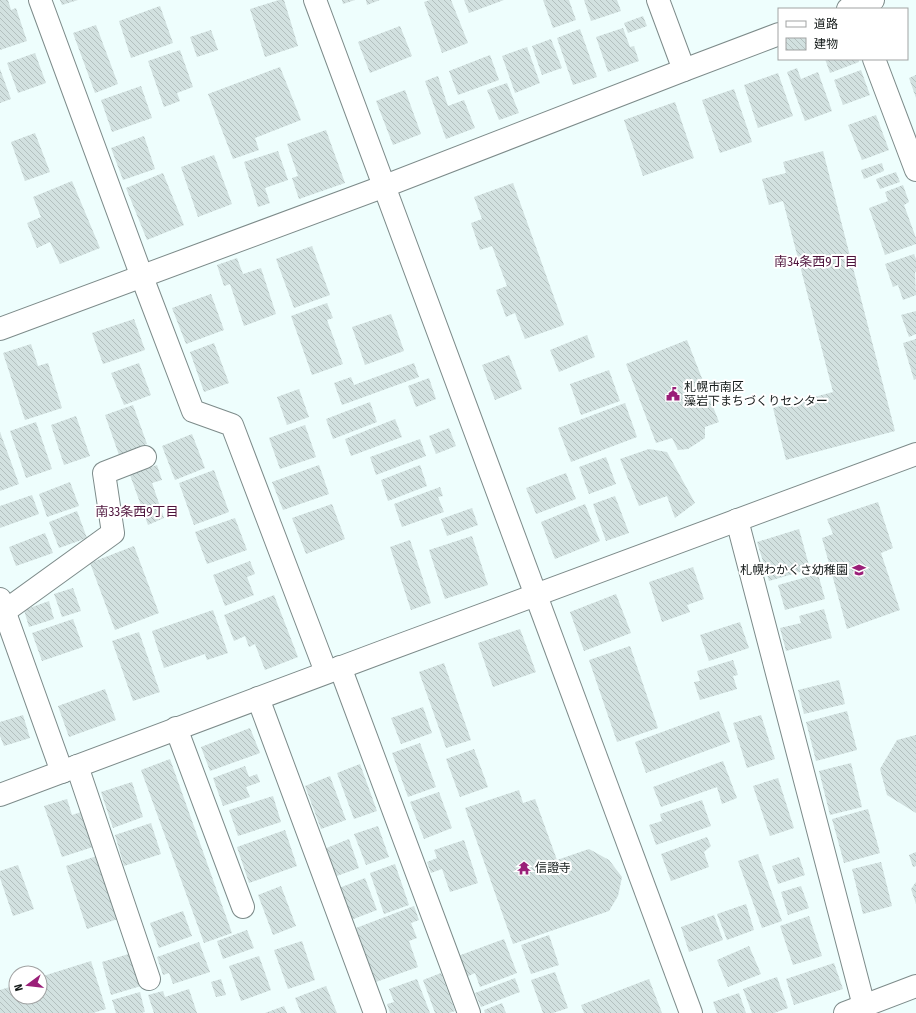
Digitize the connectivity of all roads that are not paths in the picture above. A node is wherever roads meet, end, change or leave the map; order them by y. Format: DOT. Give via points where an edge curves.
graph roads {
  1 [pos="40,0"];
  2 [pos="315,0"];
  3 [pos="658,0"];
  4 [pos="778,34"];
  5 [pos="874,60"];
  6 [pos="684,70"];
  7 [pos="916,170"];
  8 [pos="385,186"];
  9 [pos="142,277"];
  10 [pos="0,329"];
  11 [pos="916,454"];
  12 [pos="145,457"];
  13 [pos="737,520"];
  14 [pos="536,596"];
  15 [pos="2,605"];
  16 [pos="333,670"];
  17 [pos="258,698"];
  18 [pos="176,728"];
  19 [pos="70,769"];
  20 [pos="0,795"];
  21 [pos="243,907"];
  22 [pos="149,979"];
  23 [pos="916,986"];
  24 [pos="854,1010"];
  25 [pos="375,1013"];
  26 [pos="469,1013"];
  27 [pos="691,1013"];
  1 -- 9 [label="street"];
  2 -- 8 [label="street"];
  3 -- 6 [label="street"];
  4 -- 6 [label="street"];
  5 -- 7 [label="street"];
  6 -- 8 [label="street"];
  8 -- 9 [label="street"];
  8 -- 14 [label="street"];
  9 -- 10 [label="street"];
  9 -- 16 [label="street" via="193,411 232,426"];
  11 -- 13 [label="street"];
  12 -- 15 [label="street" via="104,473 113,532"];
  13 -- 14 [label="street"];
  13 -- 24 [label="street"];
  14 -- 16 [label="street"];
  14 -- 27 [label="street"];
  15 -- 19 [label="street"];
  16 -- 17 [label="street"];
  16 -- 26 [label="street"];
  17 -- 18 [label="street"];
  17 -- 25 [label="street"];
  18 -- 19 [label="street"];
  18 -- 21 [label="street"];
  19 -- 20 [label="street"];
  19 -- 22 [label="street"];
  23 -- 24 [label="street"];
}
